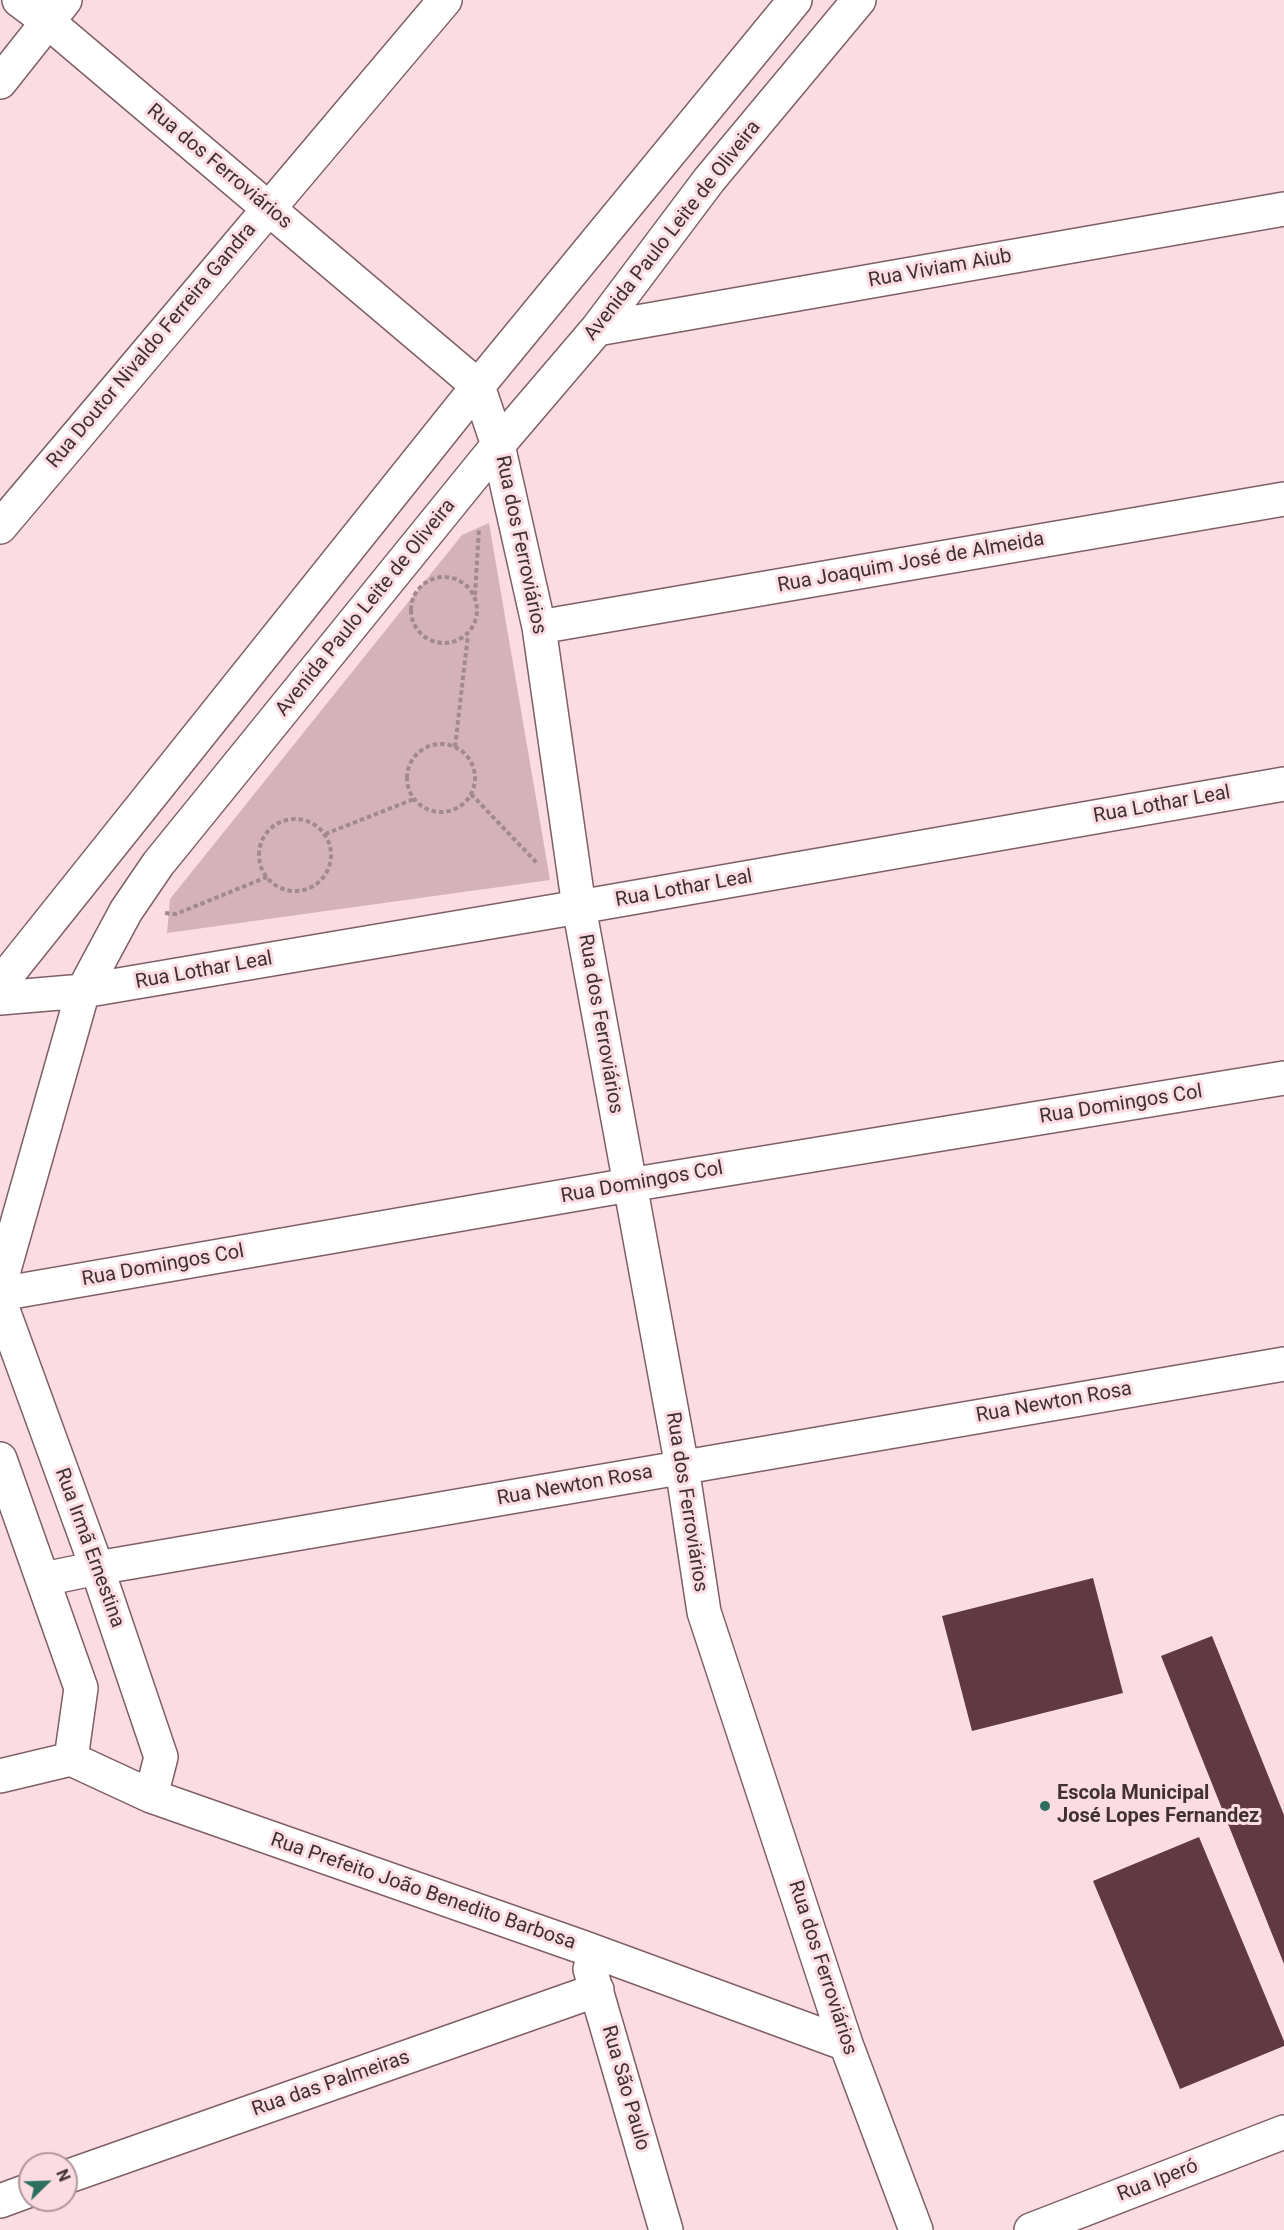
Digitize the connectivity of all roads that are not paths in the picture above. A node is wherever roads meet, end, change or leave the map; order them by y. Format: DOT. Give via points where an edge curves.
graph roads {
  1 [pos="19,0"];
  2 [pos="445,0"];
  3 [pos="795,0"];
  4 [pos="860,0"];
  5 [pos="56,11"];
  6 [pos="0,82"];
  7 [pos="268,208"];
  8 [pos="1284,209"];
  9 [pos="597,328"];
  10 [pos="478,386"];
  11 [pos="498,446"];
  12 [pos="1284,499"];
  13 [pos="0,526"];
  14 [pos="539,627"];
  15 [pos="1284,784"];
  16 [pos="579,907"];
  17 [pos="0,984"];
  18 [pos="83,991"];
  19 [pos="0,998"];
  20 [pos="1284,1078"];
  21 [pos="629,1185"];
  22 [pos="0,1284"];
  23 [pos="0,1294"];
  24 [pos="0,1302"];
  25 [pos="1284,1364"];
  26 [pos="0,1459"];
  27 [pos="682,1467"];
  28 [pos="97,1568"];
  29 [pos="44,1580"];
  30 [pos="71,1759"];
  31 [pos="0,1776"];
  32 [pos="151,1796"];
  33 [pos="582,1947"];
  34 [pos="597,1990"];
  35 [pos="846,2044"];
  36 [pos="1284,2132"];
  37 [pos="78,2173"];
  38 [pos="18,2194"];
  39 [pos="0,2201"];
  40 [pos="666,2230"];
  41 [pos="916,2230"];
  42 [pos="1031,2230"];
  1 -- 5 [label="street, Rua dos Ferroviários"];
  2 -- 7 [label="street, Rua Doutor Nivaldo Ferreira Gandra"];
  3 -- 10 [label="street"];
  4 -- 9 [label="street, Avenida Paulo Leite de Oliveira" via="709,180"];
  5 -- 6 [label="street"];
  5 -- 7 [label="street, Rua dos Ferroviários"];
  7 -- 10 [label="street, Rua dos Ferroviários"];
  7 -- 13 [label="street, Rua Doutor Nivaldo Ferreira Gandra"];
  8 -- 9 [label="street, Rua Viviam Aiub"];
  9 -- 11 [label="street, Avenida Paulo Leite de Oliveira"];
  10 -- 11 [label="street, Rua dos Ferroviários"];
  10 -- 17 [label="street"];
  11 -- 14 [label="street, Rua dos Ferroviários"];
  11 -- 18 [label="street, Avenida Paulo Leite de Oliveira" via="158,864 126,911"];
  12 -- 14 [label="street, Rua Joaquim José de Almeida"];
  14 -- 16 [label="street, Rua dos Ferroviários"];
  15 -- 16 [label="street, Rua Lothar Leal"];
  16 -- 18 [label="street, Rua Lothar Leal"];
  16 -- 21 [label="street, Rua dos Ferroviários"];
  18 -- 19 [label="street, Rua Lothar Leal"];
  18 -- 22 [label="street, Avenida Paulo Leite de Oliveira"];
  20 -- 21 [label="street, Rua Domingos Col"];
  21 -- 23 [label="street, Rua Domingos Col"];
  21 -- 27 [label="street, Rua dos Ferroviários"];
  24 -- 28 [label="street, Rua Irmã Ernestina"];
  25 -- 27 [label="street, Rua Newton Rosa"];
  26 -- 29 [label="street"];
  27 -- 28 [label="street, Rua Newton Rosa"];
  27 -- 35 [label="street, Rua dos Ferroviários" via="704,1612"];
  28 -- 29 [label="street, Rua Newton Rosa"];
  28 -- 32 [label="street, Rua Irmã Ernestina" via="161,1757"];
  29 -- 30 [label="street" via="81,1688"];
  30 -- 31 [label="street"];
  30 -- 32 [label="street, Rua Prefeito João Benedito Barbosa"];
  32 -- 33 [label="street, Rua Prefeito João Benedito Barbosa"];
  33 -- 34 [label="street, Rua São Paulo"];
  33 -- 35 [label="street, Rua Prefeito João Benedito Barbosa"];
  34 -- 37 [label="street, Rua das Palmeiras"];
  34 -- 40 [label="street, Rua São Paulo"];
  35 -- 41 [label="street, Rua dos Ferroviários"];
  36 -- 42 [label="street, Rua Iperó"];
  38 -- 39 [label="street"];
}
